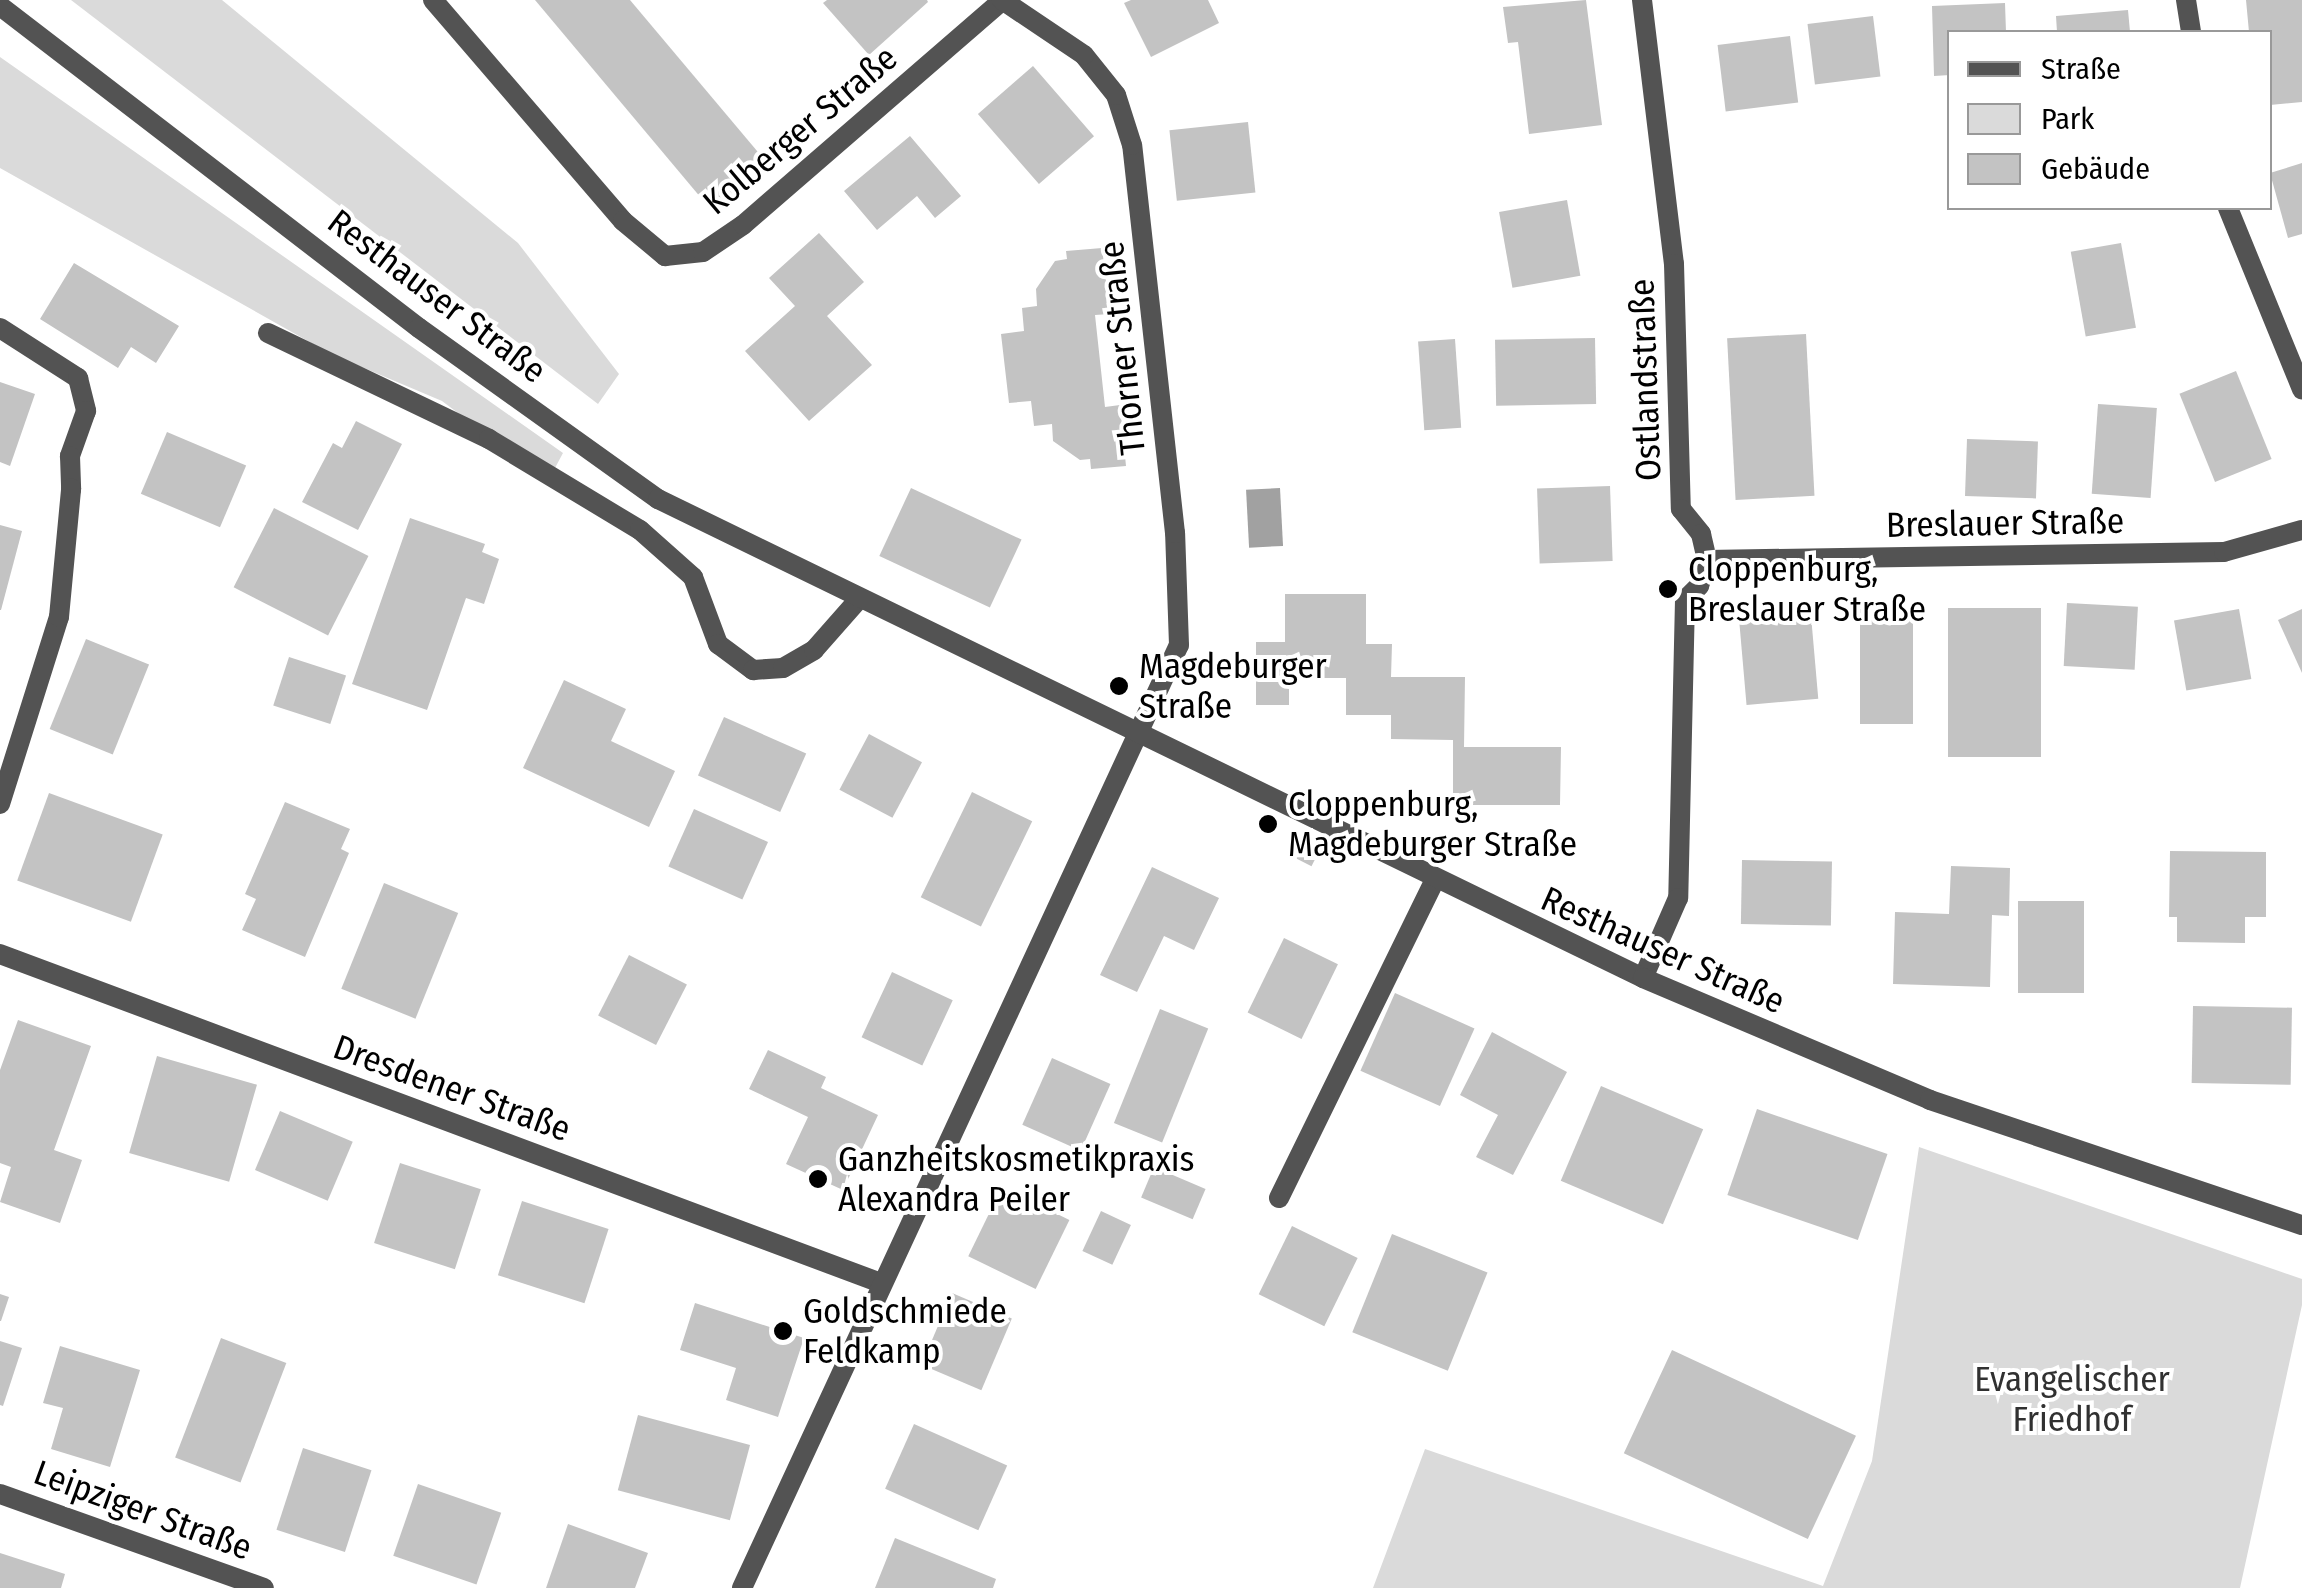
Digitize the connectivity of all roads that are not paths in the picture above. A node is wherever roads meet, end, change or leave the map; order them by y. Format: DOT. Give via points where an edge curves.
graph roads {
  1 [pos="433,0"];
  2 [pos="1002,0"];
  3 [pos="1642,0"];
  4 [pos="2186,0"];
  5 [pos="0,6"];
  6 [pos="2191,30"];
  7 [pos="2229,210"];
  8 [pos="0,328"];
  9 [pos="268,333"];
  10 [pos="2302,390"];
  11 [pos="2302,530"];
  12 [pos="1706,560"];
  13 [pos="859,599"];
  14 [pos="1138,738"];
  15 [pos="1,796"];
  16 [pos="1434,881"];
  17 [pos="0,954"];
  18 [pos="1642,978"];
  19 [pos="1279,1198"];
  20 [pos="2302,1225"];
  21 [pos="881,1283"];
  22 [pos="0,1494"];
  23 [pos="264,1588"];
  24 [pos="742,1588"];
  1 -- 2 [label="street, Kolberger Straße" via="623,221 665,256 703,252 743,225"];
  2 -- 14 [label="street, Thorner Straße" via="1084,55 1116,95 1132,145 1180,622 1179,645"];
  3 -- 12 [label="street, Ostlandstraße" via="1674,264 1682,509 1700,534"];
  4 -- 6 [label="street"];
  5 -- 13 [label="street, Resthauser Straße" via="419,328 658,499"];
  7 -- 10 [label="street"];
  8 -- 15 [label="street" via="78,378 86,411 70,456 59,617"];
  9 -- 13 [label="street" via="489,439 640,530 693,577 718,644 753,670 783,668 814,650"];
  11 -- 12 [label="street, Breslauer Straße" via="2224,552"];
  12 -- 18 [label="street" via="1699,586 1684,600 1678,898"];
  13 -- 14 [label="street, Resthauser Straße"];
  14 -- 16 [label="street, Resthauser Straße"];
  14 -- 21 [label="street"];
  16 -- 18 [label="street, Resthauser Straße"];
  16 -- 19 [label="street"];
  17 -- 21 [label="street, Dresdener Straße"];
  18 -- 20 [label="street, Resthauser Straße" via="1930,1100"];
  21 -- 24 [label="street"];
  22 -- 23 [label="street, Leipziger Straße"];
}
